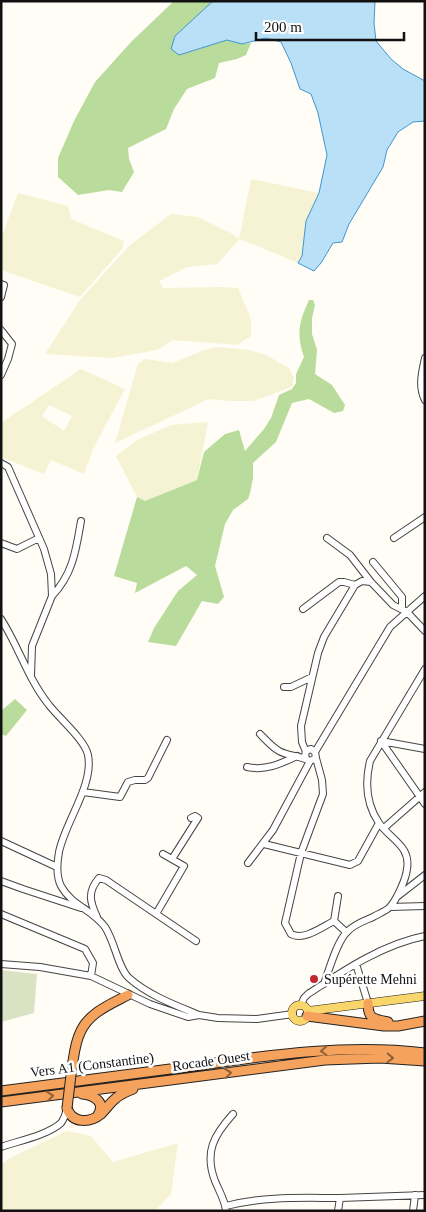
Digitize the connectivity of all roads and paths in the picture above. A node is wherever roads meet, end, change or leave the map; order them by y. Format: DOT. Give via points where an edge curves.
graph roads {
  1 [pos="1,284"];
  2 [pos="1,297"];
  3 [pos="1,330"];
  4 [pos="425,358"];
  5 [pos="1,375"];
  6 [pos="425,400"];
  7 [pos="1,463"];
  8 [pos="425,517"];
  9 [pos="81,521"];
  10 [pos="39,538"];
  11 [pos="327,538"];
  12 [pos="394,538"];
  13 [pos="1,543"];
  14 [pos="373,562"];
  15 [pos="371,582"];
  16 [pos="355,585"];
  17 [pos="52,596"];
  18 [pos="425,596"];
  19 [pos="303,609"];
  20 [pos="404,610"];
  21 [pos="1,619"];
  22 [pos="425,631"];
  23 [pos="425,669"];
  24 [pos="312,677"];
  25 [pos="31,678"];
  26 [pos="284,687"];
  27 [pos="260,734"];
  28 [pos="167,740"];
  29 [pos="381,741"];
  30 [pos="425,749"];
  31 [pos="297,756"];
  32 [pos="311,756"];
  33 [pos="247,767"];
  34 [pos="83,792"];
  35 [pos="422,794"];
  36 [pos="425,804"];
  37 [pos="191,818"];
  38 [pos="382,825"];
  39 [pos="1,841"];
  40 [pos="264,844"];
  41 [pos="301,853"];
  42 [pos="163,854"];
  43 [pos="172,860"];
  44 [pos="248,863"];
  45 [pos="57,867"];
  46 [pos="425,875"];
  47 [pos="1,881"];
  48 [pos="338,896"];
  49 [pos="395,899"];
  50 [pos="425,906"];
  51 [pos="390,907"];
  52 [pos="82,908"];
  53 [pos="1,914"];
  54 [pos="156,914"];
  55 [pos="98,918"];
  56 [pos="334,921"];
  57 [pos="346,932"];
  58 [pos="425,936"];
  59 [pos="196,941"];
  60 [pos="1,964"];
  61 [pos="356,964"];
  62 [pos="92,976"];
  63 [pos="324,984"];
  64 [pos="128,995"];
  65 [pos="425,996"];
  66 [pos="368,1003"];
  67 [pos="301,1005"];
  68 [pos="293,1014"];
  69 [pos="308,1014"];
  70 [pos="199,1015"];
  71 [pos="425,1019"];
  72 [pos="396,1022"];
  73 [pos="384,1026"];
  74 [pos="425,1052"];
  75 [pos="425,1061"];
  76 [pos="148,1083"];
  77 [pos="1,1091"];
  78 [pos="74,1093"];
  79 [pos="1,1102"];
  80 [pos="67,1108"];
  81 [pos="233,1114"];
  82 [pos="94,1118"];
  83 [pos="75,1119"];
  84 [pos="62,1122"];
  85 [pos="1,1147"];
  86 [pos="414,1195"];
  87 [pos="425,1195"];
  88 [pos="340,1198"];
  89 [pos="226,1208"];
  90 [pos="338,1211"];
  91 [pos="412,1211"];
  1 -- 2 [label="street" via="4,285"];
  3 -- 5 [label="street" via="12,344"];
  4 -- 6 [label="street" via="421,382"];
  7 -- 10 [label="street" via="8,467"];
  8 -- 12 [label="street"];
  9 -- 17 [label="street" via="68,576"];
  10 -- 13 [label="street" via="17,549"];
  10 -- 17 [label="street" via="51,574"];
  11 -- 15 [label="street" via="350,555"];
  14 -- 20 [label="street" via="402,598"];
  15 -- 16 [label="street" via="362,581"];
  15 -- 20 [label="street" via="393,605"];
  16 -- 19 [label="street" via="339,582"];
  16 -- 24 [label="street" via="324,637"];
  17 -- 25 [label="street" via="32,646"];
  18 -- 20 [label="street"];
  20 -- 22 [label="street"];
  20 -- 32 [label="street" via="390,627"];
  21 -- 25 [label="street"];
  23 -- 29 [label="street"];
  24 -- 26 [label="street"];
  24 -- 32 [label="street" via="302,726 302,742"];
  25 -- 34 [label="street" via="87,751 89,764"];
  27 -- 31 [label="street" via="278,750"];
  28 -- 34 [label="street" via="148,778 128,782 122,796"];
  29 -- 30 [label="street"];
  29 -- 35 [label="street"];
  29 -- 38 [label="street" via="370,761 366,787"];
  31 -- 32 [label="street"];
  31 -- 33 [label="street" via="265,768"];
  32 -- 40 [label="street"];
  32 -- 41 [label="street" via="322,780 323,794"];
  34 -- 45 [label="street" via="64,833"];
  35 -- 36 [label="street"];
  35 -- 38 [label="street"];
  37 -- 43 [label="street" via="198,818"];
  38 -- 41 [label="street" via="354,864 345,866"];
  38 -- 49 [label="street" via="404,849 407,857 405,880"];
  39 -- 45 [label="street"];
  40 -- 41 [label="street"];
  40 -- 44 [label="street"];
  41 -- 56 [label="street" via="285,919 286,928 294,936 300,936"];
  42 -- 43 [label="street"];
  43 -- 54 [label="street" via="184,866"];
  45 -- 52 [label="street" via="66,894"];
  46 -- 49 [label="street"];
  47 -- 52 [label="street"];
  48 -- 56 [label="street"];
  49 -- 51 [label="street"];
  50 -- 51 [label="street"];
  51 -- 57 [label="street"];
  52 -- 55 [label="street"];
  53 -- 62 [label="street" via="85,949 93,963"];
  54 -- 55 [label="street" via="99,878 94,884 90,902"];
  54 -- 59 [label="street"];
  55 -- 70 [label="street" via="112,940 126,976 138,986"];
  56 -- 57 [label="street"];
  57 -- 63 [label="street"];
  58 -- 61 [label="street" via="406,939"];
  60 -- 62 [label="street"];
  61 -- 63 [label="street"];
  61 -- 66 [label="street"];
  62 -- 64 [label="street"];
  63 -- 67 [label="street" via="306,996"];
  64 -- 70 [label="street" via="188,1017"];
  64 -- 80 [label="highway, bridge" via="99,1011 80,1032"];
  65 -- 66 [label="main road"];
  66 -- 69 [label="main road"];
  66 -- 72 [label="highway" via="373,1018"];
  67 -- 68 [label="main road" via="295,1007"];
  67 -- 69 [label="main road" via="306,1007"];
  68 -- 69 [label="main road" via="298,1020 303,1020"];
  68 -- 70 [label="street" via="247,1019"];
  69 -- 73 [label="highway"];
  71 -- 72 [label="highway"];
  71 -- 73 [label="highway"];
  72 -- 73 [label="highway"];
  74 -- 77 [label="highway, Vers A1 (Constantine), one-way" via="358,1048 306,1052"];
  76 -- 75 [label="highway, Rocade Ouest, one-way" via="346,1058"];
  76 -- 78 [label="highway, Rocade Ouest"];
  76 -- 82 [label="highway" via="120,1094"];
  79 -- 78 [label="highway, Rocade Ouest, one-way"];
  78 -- 82 [label="highway" via="90,1095 100,1102 100,1112"];
  80 -- 83 [label="highway"];
  80 -- 84 [label="street"];
  81 -- 89 [label="street" via="218,1131 210,1160"];
  82 -- 83 [label="highway"];
  83 -- 84 [label="street"];
  84 -- 85 [label="street" via="47,1131"];
  86 -- 87 [label="street"];
  86 -- 88 [label="street"];
  86 -- 91 [label="street"];
  88 -- 89 [label="street" via="307,1196 251,1200"];
  88 -- 90 [label="street"];
}
